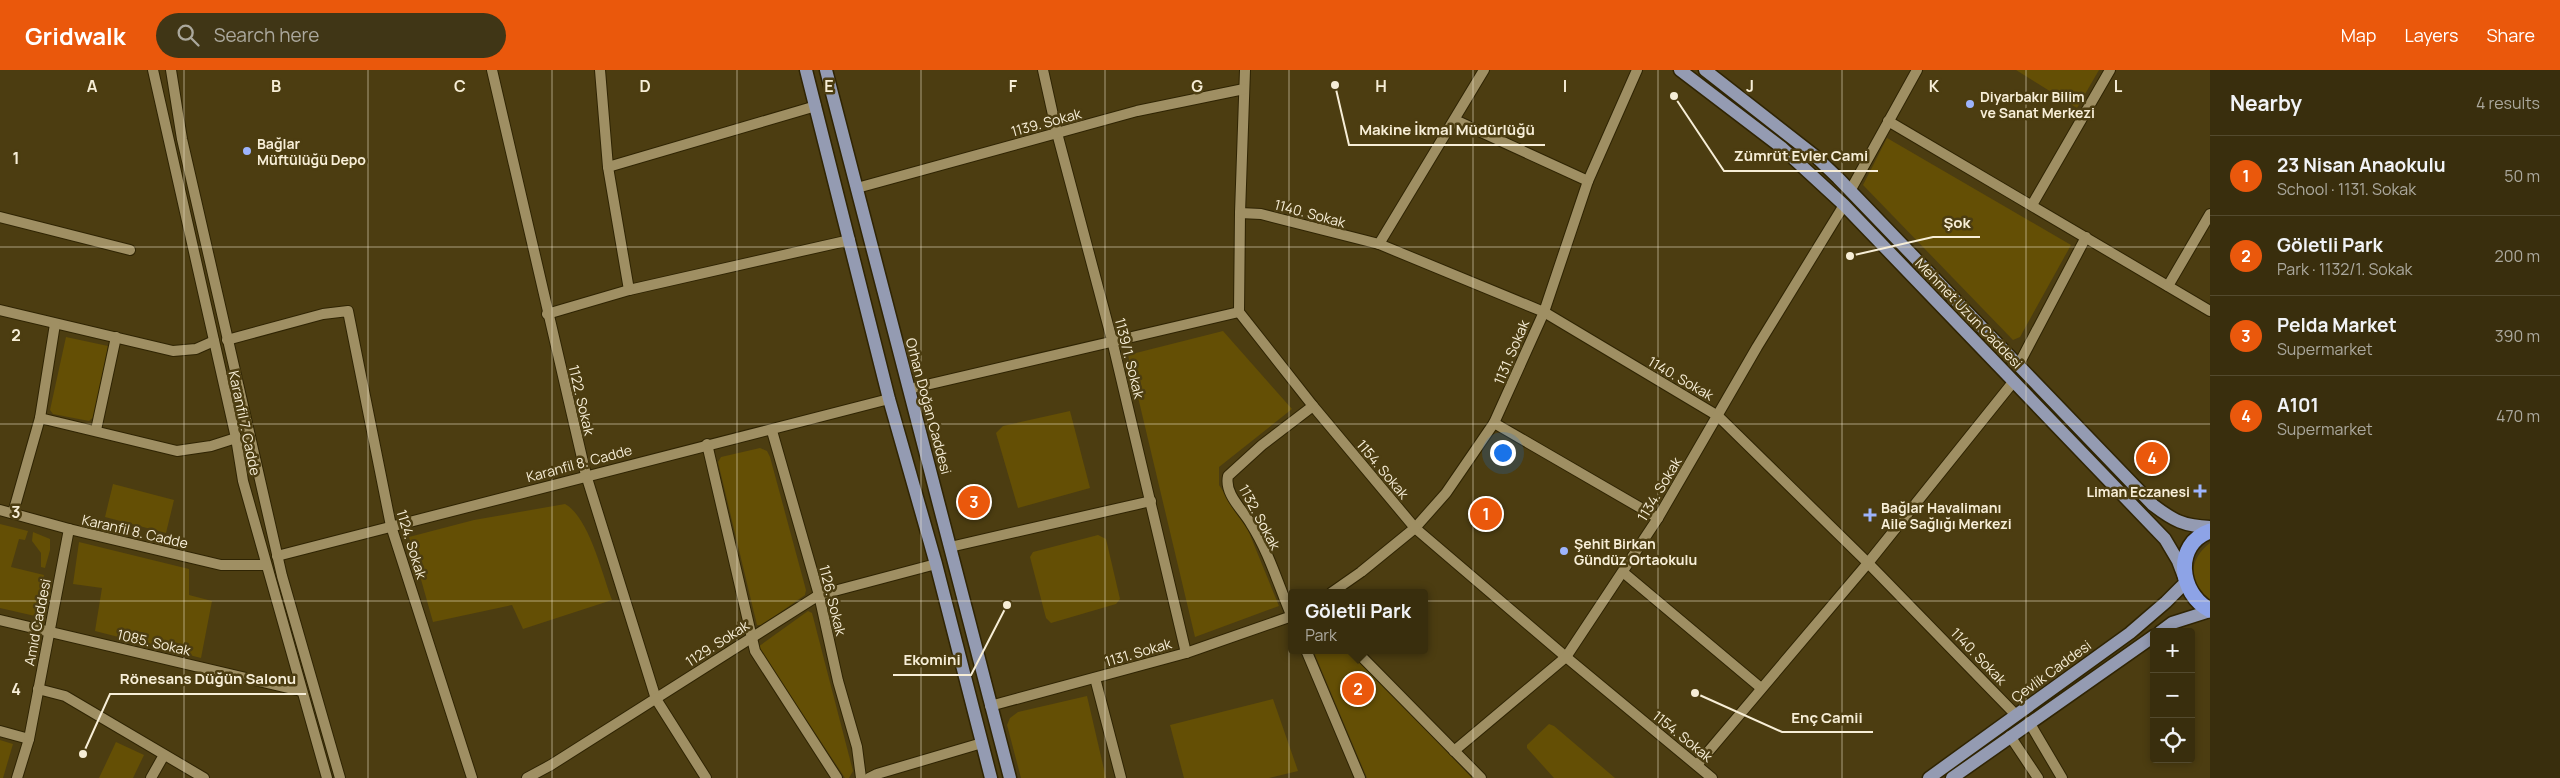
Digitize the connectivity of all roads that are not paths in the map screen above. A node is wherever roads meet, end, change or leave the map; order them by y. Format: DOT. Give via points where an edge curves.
graph roads {
  1 [pos="153,70"];
  2 [pos="165,70"];
  3 [pos="171,70"];
  4 [pos="492,70"];
  5 [pos="600,70"];
  6 [pos="806,70"];
  7 [pos="826,70"];
  8 [pos="1043,70"];
  9 [pos="1245,70"];
  10 [pos="1484,70"];
  11 [pos="1637,70"];
  12 [pos="1680,70"];
  13 [pos="1705,70"];
  14 [pos="1918,70"];
  15 [pos="2110,70"];
  16 [pos="1244,89"];
  17 [pos="816,106"];
  18 [pos="1455,120"];
  19 [pos="1888,121"];
  20 [pos="1057,133"];
  21 [pos="608,167"];
  22 [pos="1588,181"];
  23 [pos="857,188"];
  24 [pos="1850,191"];
  25 [pos="2032,205"];
  26 [pos="1844,206"];
  27 [pos="1240,213"];
  28 [pos="2210,214"];
  29 [pos="0,217"];
  30 [pos="2086,237"];
  31 [pos="850,240"];
  32 [pos="1379,244"];
  33 [pos="130,250"];
  34 [pos="2168,286"];
  35 [pos="629,290"];
  36 [pos="0,310"];
  37 [pos="2210,311"];
  38 [pos="1239,312"];
  39 [pos="1544,312"];
  40 [pos="547,314"];
  41 [pos="55,324"];
  42 [pos="116,337"];
  43 [pos="227,340"];
  44 [pos="1112,340"];
  45 [pos="214,341"];
  46 [pos="2018,364"];
  47 [pos="2014,381"];
  48 [pos="909,389"];
  49 [pos="889,399"];
  50 [pos="1313,406"];
  51 [pos="1718,416"];
  52 [pos="40,418"];
  53 [pos="1494,423"];
  54 [pos="96,430"];
  55 [pos="772,431"];
  56 [pos="236,438"];
  57 [pos="707,444"];
  58 [pos="586,475"];
  59 [pos="1151,501"];
  60 [pos="0,510"];
  61 [pos="13,513"];
  62 [pos="1658,518"];
  63 [pos="391,526"];
  64 [pos="1415,528"];
  65 [pos="69,529"];
  66 [pos="2210,529"];
  67 [pos="950,547"];
  68 [pos="277,556"];
  69 [pos="1868,563"];
  70 [pos="936,564"];
  71 [pos="266,565"];
  72 [pos="1624,573"];
  73 [pos="2186,582"];
  74 [pos="1337,589"];
  75 [pos="818,595"];
  76 [pos="1288,608"];
  77 [pos="2210,610"];
  78 [pos="1288,618"];
  79 [pos="0,620"];
  80 [pos="2165,628"];
  81 [pos="48,631"];
  82 [pos="752,636"];
  83 [pos="2150,639"];
  84 [pos="1186,653"];
  85 [pos="1308,654"];
  86 [pos="1359,654"];
  87 [pos="1566,658"];
  88 [pos="1095,678"];
  89 [pos="1761,688"];
  90 [pos="38,689"];
  91 [pos="301,691"];
  92 [pos="656,699"];
  93 [pos="990,706"];
  94 [pos="2016,715"];
  95 [pos="2029,722"];
  96 [pos="0,731"];
  97 [pos="2010,736"];
  98 [pos="29,739"];
  99 [pos="982,743"];
  100 [pos="1454,751"];
  101 [pos="164,755"];
  102 [pos="1697,765"];
  103 [pos="17,778"];
  104 [pos="152,778"];
  105 [pos="204,778"];
  106 [pos="327,778"];
  107 [pos="340,778"];
  108 [pos="472,778"];
  109 [pos="527,778"];
  110 [pos="706,778"];
  111 [pos="836,778"];
  112 [pos="860,778"];
  113 [pos="869,778"];
  114 [pos="992,778"];
  115 [pos="1010,778"];
  116 [pos="1121,778"];
  117 [pos="1360,778"];
  118 [pos="1481,778"];
  119 [pos="1712,778"];
  120 [pos="1929,778"];
  121 [pos="1952,778"];
  122 [pos="2038,778"];
  123 [pos="2062,778"];
  1 -- 2 [label="street"];
  1 -- 45 [label="street, Karanfil 7. Cadde"];
  3 -- 43 [label="street, Karanfil 7. Cadde" via="182,138"];
  4 -- 40 [label="street, 1122. Sokak"];
  5 -- 21 [label="street"];
  6 -- 17 [label="main road"];
  7 -- 23 [label="main road, Orhan Doğan Caddesi"];
  8 -- 20 [label="street, 1139/1. Sokak"];
  9 -- 16 [label="street"];
  10 -- 18 [label="street"];
  11 -- 22 [label="street, 1131. Sokak"];
  12 -- 26 [label="main road, Mehmet Uzun Caddesi" via="1781,147"];
  13 -- 24 [label="main road" via="1815,156"];
  14 -- 19 [label="street"];
  15 -- 25 [label="street"];
  16 -- 20 [label="street, 1139. Sokak" via="1137,111"];
  16 -- 27 [label="street"];
  17 -- 21 [label="street"];
  17 -- 31 [label="main road"];
  18 -- 22 [label="street"];
  18 -- 32 [label="street"];
  19 -- 24 [label="street"];
  19 -- 25 [label="street"];
  20 -- 23 [label="street, 1139. Sokak"];
  20 -- 44 [label="street, 1139/1. Sokak"];
  21 -- 35 [label="street"];
  22 -- 39 [label="street, 1131. Sokak"];
  23 -- 48 [label="main road, Orhan Doğan Caddesi"];
  24 -- 46 [label="main road"];
  25 -- 30 [label="street"];
  26 -- 47 [label="main road, Mehmet Uzun Caddesi"];
  26 -- 51 [label="street, 1134. Sokak"];
  27 -- 32 [label="street, 1140. Sokak" via="1261,214"];
  27 -- 38 [label="street"];
  28 -- 34 [label="street"];
  29 -- 33 [label="street"];
  30 -- 34 [label="street"];
  30 -- 46 [label="street"];
  31 -- 35 [label="street"];
  31 -- 49 [label="main road"];
  32 -- 39 [label="street, 1140. Sokak"];
  34 -- 37 [label="street"];
  35 -- 40 [label="street"];
  36 -- 41 [label="street"];
  38 -- 44 [label="street"];
  38 -- 50 [label="street, 1154. Sokak"];
  39 -- 51 [label="street, 1140. Sokak"];
  39 -- 53 [label="street, 1131. Sokak"];
  40 -- 58 [label="street, 1122. Sokak"];
  41 -- 42 [label="street"];
  41 -- 52 [label="street"];
  42 -- 45 [label="street" via="174,350 196,349"];
  42 -- 54 [label="street"];
  43 -- 63 [label="street, 1124. Sokak" via="322,314 348,311"];
  43 -- 68 [label="street, Karanfil 7. Cadde"];
  44 -- 48 [label="street"];
  44 -- 59 [label="street, 1139/1. Sokak"];
  45 -- 56 [label="street, Karanfil 7. Cadde"];
  46 -- 66 [label="main road" via="2153,505 2172,520"];
  47 -- 69 [label="street"];
  47 -- 73 [label="main road, Mehmet Uzun Caddesi" via="2165,539"];
  48 -- 67 [label="main road, Orhan Doğan Caddesi"];
  49 -- 55 [label="street, Karanfil 8. Cadde"];
  49 -- 70 [label="main road"];
  50 -- 64 [label="street, 1154. Sokak"];
  50 -- 76 [label="street, 1132. Sokak" via="1262,444 1227,480 1230,493 1252,525"];
  51 -- 62 [label="street, 1134. Sokak"];
  51 -- 69 [label="street, 1140. Sokak"];
  52 -- 54 [label="street"];
  52 -- 61 [label="street"];
  53 -- 62 [label="street"];
  53 -- 64 [label="street, 1131. Sokak" via="1446,493"];
  54 -- 56 [label="street" via="177,451"];
  55 -- 57 [label="street, Karanfil 8. Cadde"];
  55 -- 75 [label="street, 1126. Sokak"];
  56 -- 71 [label="street, Karanfil 7. Cadde" via="243,481"];
  57 -- 58 [label="street, Karanfil 8. Cadde"];
  57 -- 82 [label="street"];
  58 -- 63 [label="street, Karanfil 8. Cadde"];
  58 -- 92 [label="street, 1122. Sokak"];
  59 -- 67 [label="street"];
  59 -- 84 [label="street, 1139/1. Sokak"];
  60 -- 61 [label="street, Karanfil 8. Cadde"];
  61 -- 65 [label="street, Karanfil 8. Cadde"];
  62 -- 72 [label="street, 1134. Sokak"];
  63 -- 68 [label="street, Karanfil 8. Cadde"];
  63 -- 108 [label="street, 1124. Sokak"];
  64 -- 74 [label="street, 1131. Sokak"];
  64 -- 87 [label="street, 1154. Sokak"];
  65 -- 71 [label="street, Karanfil 8. Cadde" via="221,565"];
  65 -- 81 [label="street, Amid Caddesi"];
  66 -- 73 [label="highway" via="2187,554"];
  67 -- 93 [label="main road, Orhan Doğan Caddesi"];
  68 -- 107 [label="street, Karanfil 7. Cadde"];
  69 -- 89 [label="street"];
  69 -- 94 [label="street, 1140. Sokak"];
  70 -- 75 [label="street, 1129. Sokak"];
  70 -- 99 [label="main road"];
  71 -- 91 [label="street, Karanfil 7. Cadde"];
  72 -- 87 [label="street, 1134. Sokak"];
  72 -- 89 [label="street"];
  73 -- 77 [label="highway" via="2195,600"];
  73 -- 94 [label="main road, Çevlik Caddesi" via="2130,633"];
  75 -- 82 [label="street, 1129. Sokak"];
  75 -- 112 [label="street, 1126. Sokak" via="857,747"];
  77 -- 80 [label="main road"];
  78 -- 84 [label="street, 1131. Sokak"];
  79 -- 81 [label="street, 1085. Sokak"];
  81 -- 90 [label="street, Amid Caddesi"];
  81 -- 91 [label="street, 1085. Sokak"];
  82 -- 92 [label="street, 1129. Sokak"];
  82 -- 111 [label="street" via="755,651 774,684"];
  83 -- 95 [label="main road, Çevlik Caddesi"];
  84 -- 88 [label="street, 1131. Sokak"];
  85 -- 117 [label="street"];
  86 -- 100 [label="street"];
  87 -- 100 [label="street, 1134. Sokak"];
  87 -- 102 [label="street, 1154. Sokak"];
  88 -- 93 [label="street, 1131. Sokak"];
  88 -- 116 [label="street"];
  89 -- 102 [label="street"];
  90 -- 98 [label="street, Amid Caddesi"];
  90 -- 101 [label="street" via="64,696"];
  91 -- 106 [label="street, Karanfil 7. Cadde"];
  92 -- 109 [label="street, 1129. Sokak"];
  92 -- 110 [label="street, 1122. Sokak"];
  93 -- 115 [label="main road, Orhan Doğan Caddesi"];
  94 -- 120 [label="main road, Çevlik Caddesi"];
  95 -- 97 [label="main road, Çevlik Caddesi"];
  95 -- 123 [label="street"];
  96 -- 98 [label="street"];
  97 -- 121 [label="main road, Çevlik Caddesi"];
  97 -- 122 [label="street"];
  98 -- 103 [label="street, Amid Caddesi"];
  99 -- 113 [label="street"];
  99 -- 114 [label="main road"];
  100 -- 118 [label="street"];
  101 -- 104 [label="street"];
  101 -- 105 [label="street"];
  102 -- 119 [label="street, 1154. Sokak"];
}
